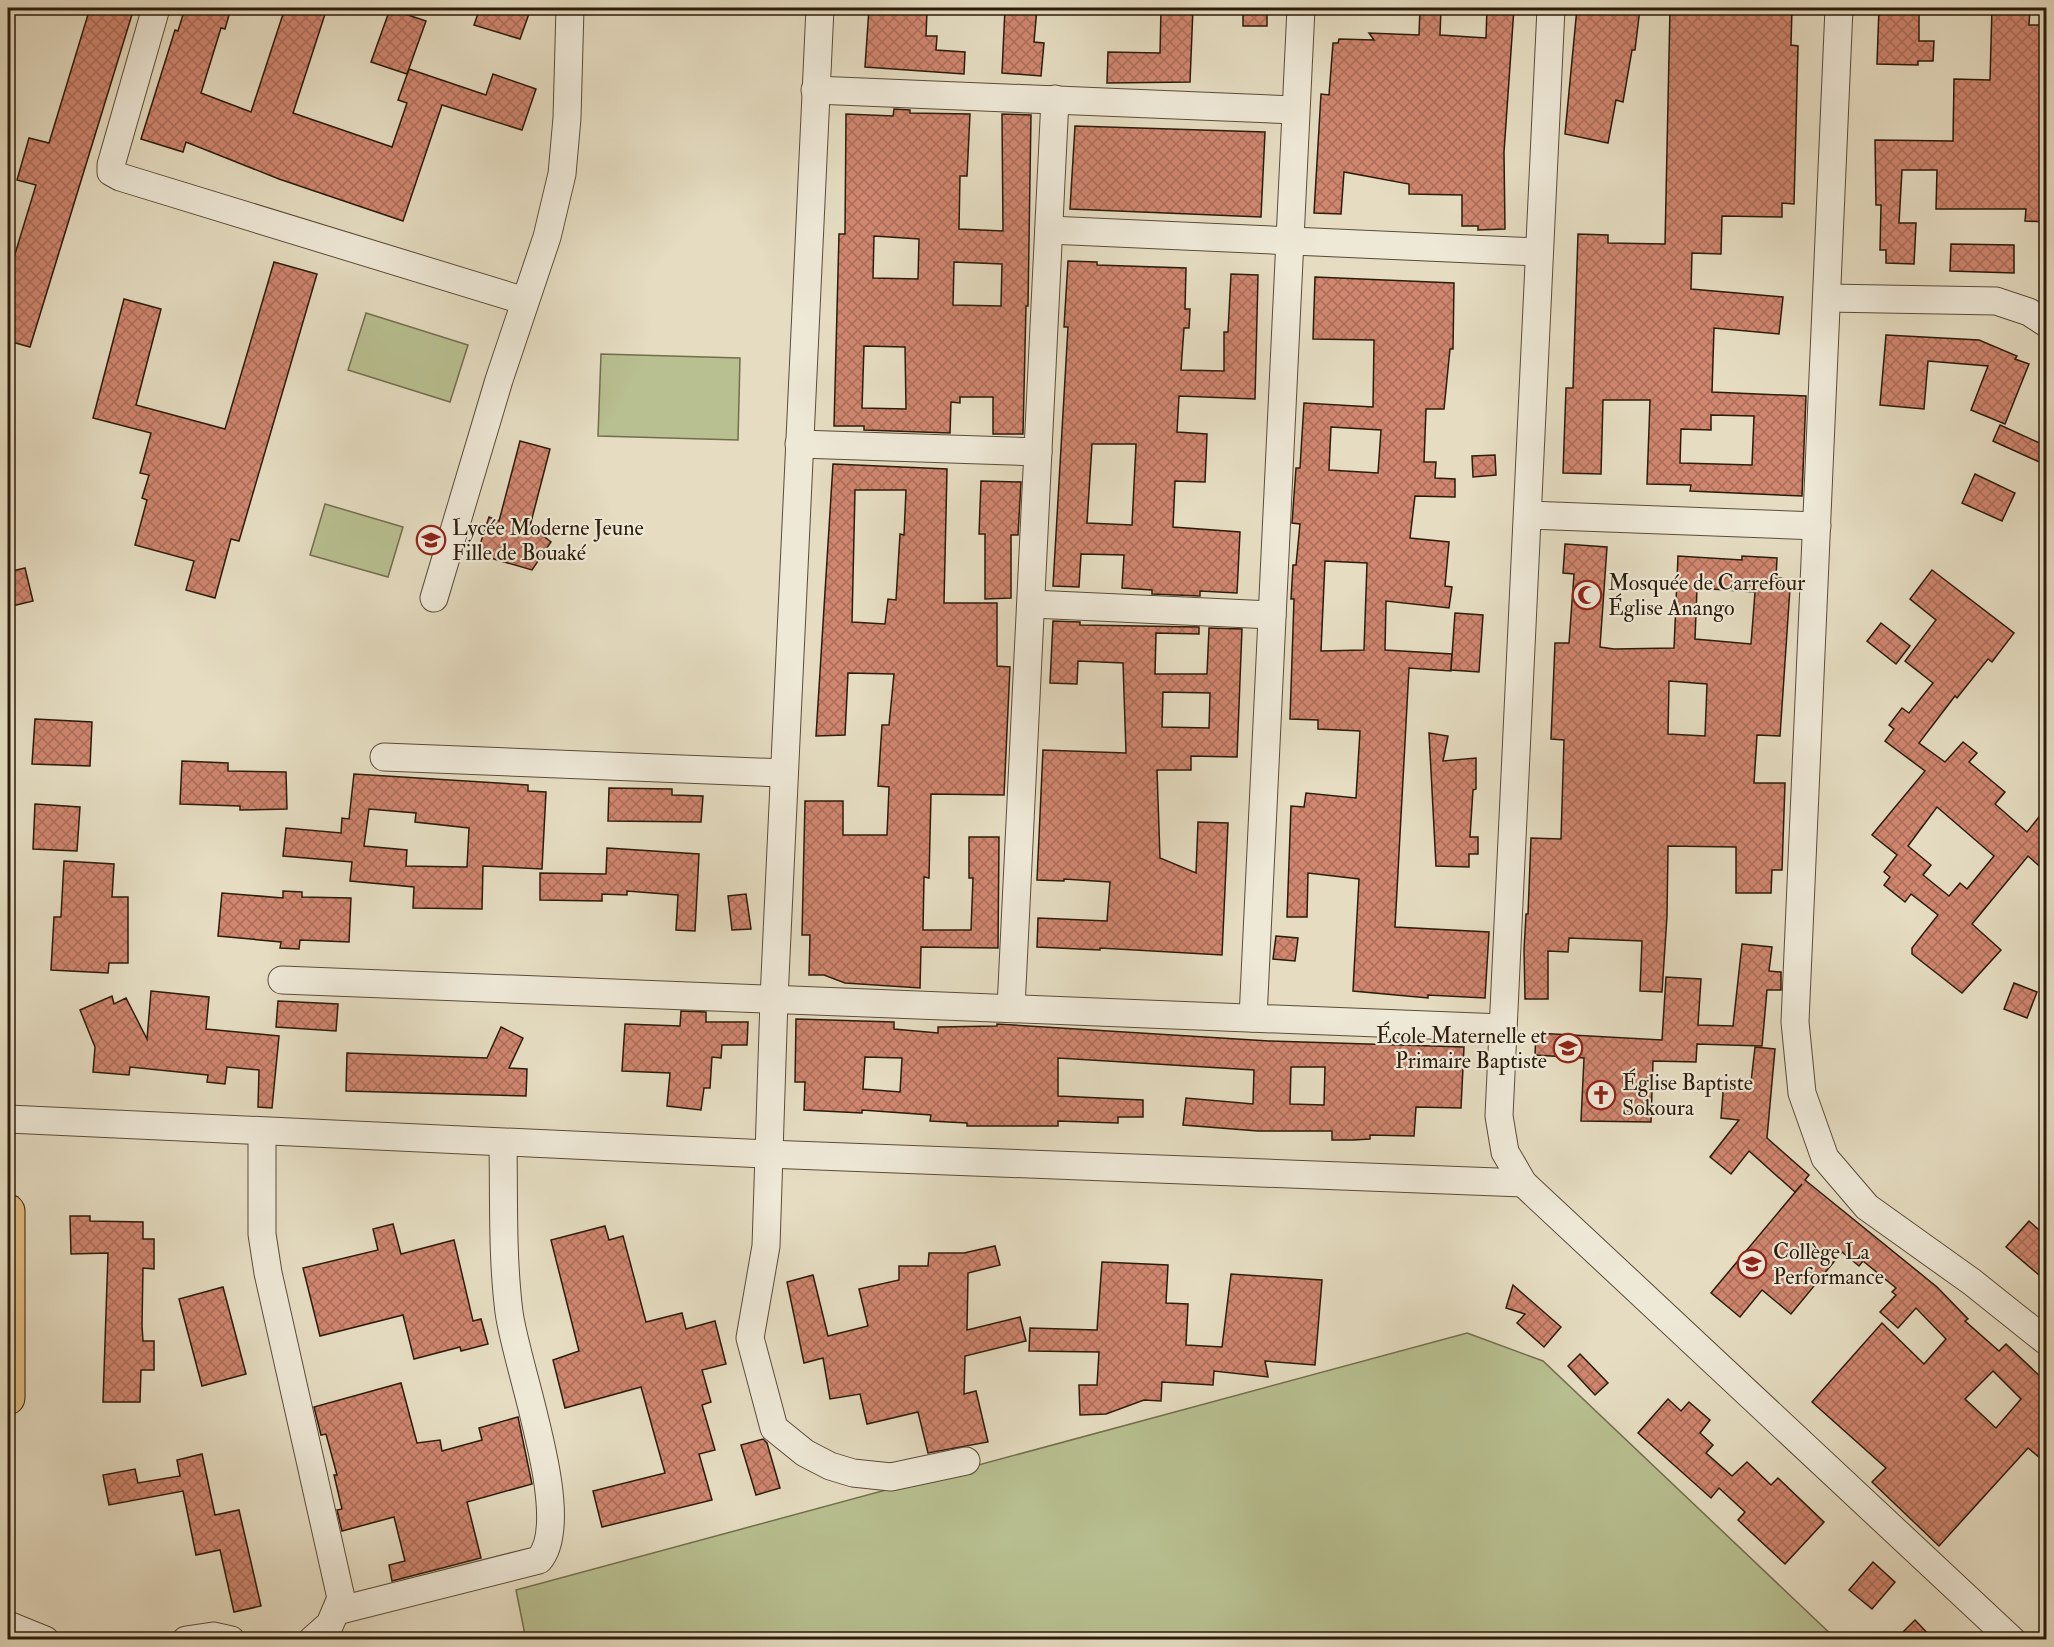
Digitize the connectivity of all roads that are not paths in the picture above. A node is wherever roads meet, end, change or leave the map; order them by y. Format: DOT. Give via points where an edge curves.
graph roads {
  1 [pos="156,8"];
  2 [pos="570,8"];
  3 [pos="820,8"];
  4 [pos="1301,8"];
  5 [pos="1551,8"];
  6 [pos="1839,8"];
  7 [pos="815,90"];
  8 [pos="1055,99"];
  9 [pos="1295,110"];
  10 [pos="1048,230"];
  11 [pos="1289,240"];
  12 [pos="1538,252"];
  13 [pos="1827,298"];
  14 [pos="525,302"];
  15 [pos="2046,323"];
  16 [pos="799,444"];
  17 [pos="1038,452"];
  18 [pos="1528,515"];
  19 [pos="1817,526"];
  20 [pos="434,598"];
  21 [pos="1032,604"];
  22 [pos="1272,615"];
  23 [pos="384,757"];
  24 [pos="784,773"];
  25 [pos="282,980"];
  26 [pos="774,999"];
  27 [pos="1011,1008"];
  28 [pos="1253,1018"];
  29 [pos="1503,1028"];
  30 [pos="8,1119"];
  31 [pos="262,1133"];
  32 [pos="503,1143"];
  33 [pos="767,1155"];
  34 [pos="1523,1182"];
  35 [pos="8,1211"];
  36 [pos="2046,1341"];
  37 [pos="8,1398"];
  38 [pos="966,1461"];
  39 [pos="337,1611"];
  40 [pos="8,1625"];
  41 [pos="45,1640"];
  42 [pos="186,1640"];
  43 [pos="231,1640"];
  44 [pos="312,1640"];
  45 [pos="2012,1640"];
  1 -- 14 [label="street" via="111,172"];
  2 -- 14 [label="street" via="562,174 547,237"];
  3 -- 7 [label="street"];
  4 -- 9 [label="street"];
  5 -- 12 [label="street"];
  6 -- 13 [label="street"];
  7 -- 8 [label="street"];
  7 -- 16 [label="street"];
  8 -- 9 [label="street"];
  8 -- 10 [label="street"];
  9 -- 11 [label="street"];
  10 -- 11 [label="street"];
  10 -- 17 [label="street"];
  11 -- 12 [label="street"];
  11 -- 22 [label="street"];
  12 -- 18 [label="street"];
  13 -- 15 [label="street" via="1996,302 2029,312"];
  13 -- 19 [label="street"];
  14 -- 20 [label="street"];
  16 -- 17 [label="street"];
  16 -- 24 [label="street"];
  17 -- 21 [label="street"];
  18 -- 19 [label="street"];
  18 -- 29 [label="street"];
  19 -- 36 [label="street" via="1795,1022 1802,1093 1825,1158 1868,1207"];
  21 -- 22 [label="street"];
  21 -- 27 [label="street"];
  22 -- 28 [label="street"];
  23 -- 24 [label="street"];
  24 -- 26 [label="street"];
  25 -- 26 [label="street"];
  26 -- 27 [label="street"];
  26 -- 33 [label="street"];
  27 -- 28 [label="street"];
  28 -- 29 [label="street"];
  29 -- 34 [label="street" via="1499,1116 1505,1152"];
  30 -- 31 [label="street"];
  31 -- 32 [label="street"];
  31 -- 39 [label="street" via="262,1234 268,1273 341,1598"];
  32 -- 33 [label="street"];
  32 -- 39 [label="street" via="507,1298 551,1499 547,1551 538,1560"];
  33 -- 34 [label="street"];
  33 -- 38 [label="street" via="765,1246 750,1338 774,1428 805,1453 853,1473 891,1477"];
  34 -- 45 [label="street"];
  35 -- 37 [label="main road"];
  39 -- 44 [label="street" via="330,1624"];
  40 -- 41 [label="street"];
  42 -- 43 [label="street" via="213,1636"];
}
